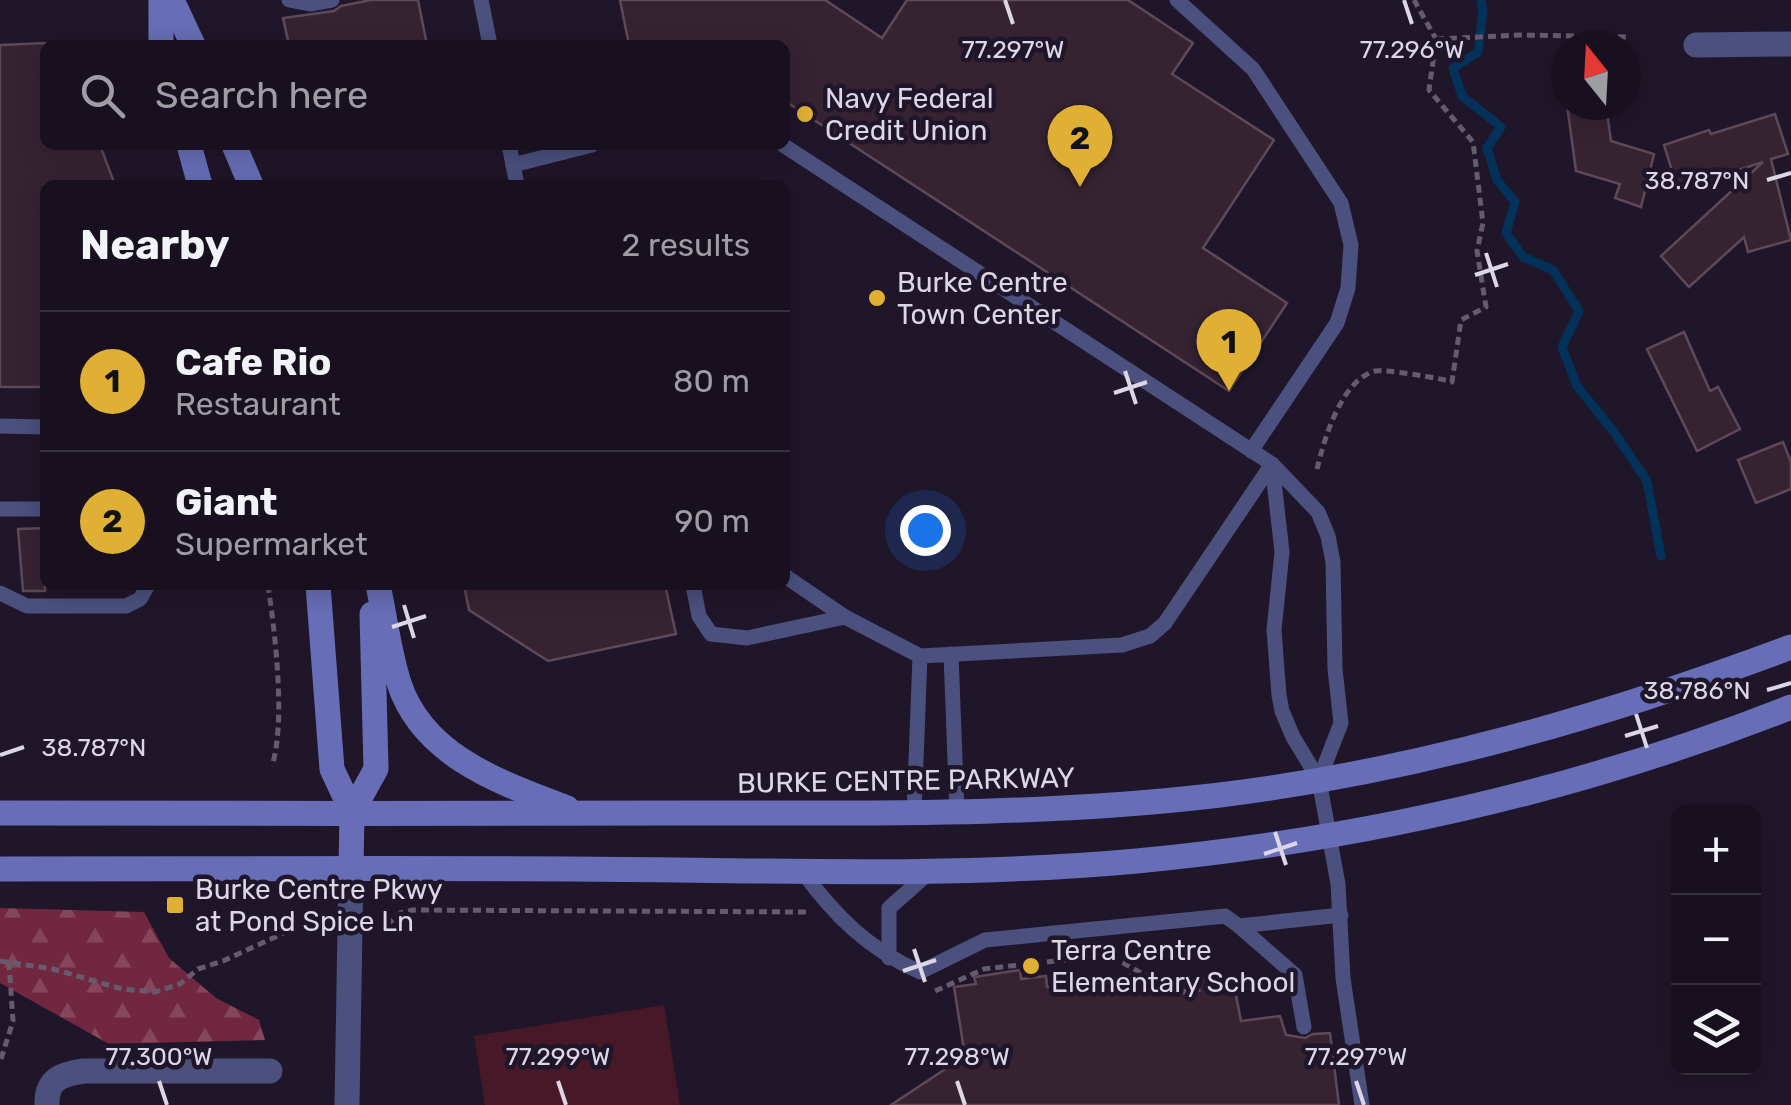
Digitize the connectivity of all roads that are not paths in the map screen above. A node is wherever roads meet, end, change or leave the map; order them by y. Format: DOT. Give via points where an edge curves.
graph roads {
  1 [pos="161,0"];
  2 [pos="172,0"];
  3 [pos="289,0"];
  4 [pos="332,0"];
  5 [pos="481,0"];
  6 [pos="1177,0"];
  7 [pos="161,40"];
  8 [pos="191,40"];
  9 [pos="489,40"];
  10 [pos="1791,44"];
  11 [pos="1696,45"];
  12 [pos="190,150"];
  13 [pos="236,150"];
  14 [pos="510,150"];
  15 [pos="572,150"];
  16 [pos="790,150"];
  17 [pos="513,165"];
  18 [pos="198,180"];
  19 [pos="249,180"];
  20 [pos="516,180"];
  21 [pos="0,426"];
  22 [pos="40,427"];
  23 [pos="1250,451"];
  24 [pos="1272,464"];
  25 [pos="0,509"];
  26 [pos="40,509"];
  27 [pos="790,579"];
  28 [pos="145,590"];
  29 [pos="318,590"];
  30 [pos="374,590"];
  31 [pos="375,590"];
  32 [pos="694,590"];
  33 [pos="0,593"];
  34 [pos="845,617"];
  35 [pos="1791,647"];
  36 [pos="951,654"];
  37 [pos="920,656"];
  38 [pos="1791,707"];
  39 [pos="1319,780"];
  40 [pos="352,812"];
  41 [pos="957,812"];
  42 [pos="0,813"];
  43 [pos="581,814"];
  44 [pos="914,814"];
  45 [pos="1328,836"];
  46 [pos="0,869"];
  47 [pos="351,869"];
  48 [pos="934,869"];
  49 [pos="801,870"];
  50 [pos="1341,916"];
  51 [pos="1239,926"];
  52 [pos="889,958"];
  53 [pos="1304,1027"];
  54 [pos="270,1071"];
  55 [pos="46,1105"];
  56 [pos="347,1105"];
  57 [pos="1362,1105"];
  1 -- 7 [label="main road"];
  2 -- 8 [label="main road"];
  3 -- 4 [label="lane"];
  5 -- 9 [label="lane"];
  6 -- 23 [label="lane" via="1253,69 1341,203 1351,245 1348,288 1336,323"];
  10 -- 11 [label="street"];
  12 -- 18 [label="main road"];
  13 -- 19 [label="main road"];
  14 -- 17 [label="lane"];
  15 -- 17 [label="lane"];
  16 -- 23 [label="lane"];
  17 -- 20 [label="lane"];
  21 -- 22 [label="lane"];
  23 -- 24 [label="lane"];
  24 -- 36 [label="lane" via="1150,636 1122,645"];
  24 -- 39 [label="lane" via="1282,552 1274,630 1279,696"];
  24 -- 39 [label="lane" via="1318,512 1332,562 1341,723"];
  25 -- 26 [label="lane"];
  27 -- 34 [label="lane"];
  28 -- 33 [label="lane" via="126,606 28,606"];
  29 -- 40 [label="main road" via="332,768"];
  30 -- 40 [label="main road" via="376,769"];
  31 -- 43 [label="main road" via="400,684 440,744 482,774"];
  32 -- 34 [label="lane" via="711,634 747,638"];
  34 -- 37 [label="lane"];
  35 -- 39 [label="main road, BURKE CENTRE PARKWAY" via="1576,722"];
  36 -- 37 [label="lane"];
  36 -- 41 [label="lane"];
  37 -- 44 [label="lane"];
  38 -- 45 [label="main road" via="1618,768"];
  39 -- 41 [label="main road, BURKE CENTRE PARKWAY" via="1111,807"];
  39 -- 45 [label="lane"];
  40 -- 42 [label="main road, BURKE CENTRE PARKWAY"];
  40 -- 43 [label="main road, BURKE CENTRE PARKWAY"];
  40 -- 47 [label="main road"];
  41 -- 44 [label="main road, BURKE CENTRE PARKWAY"];
  43 -- 44 [label="main road, BURKE CENTRE PARKWAY"];
  45 -- 48 [label="main road" via="1138,861"];
  45 -- 50 [label="lane"];
  46 -- 47 [label="main road"];
  47 -- 49 [label="main road"];
  47 -- 56 [label="street"];
  48 -- 49 [label="main road"];
  48 -- 52 [label="lane" via="890,908"];
  49 -- 52 [label="lane" via="829,908"];
  50 -- 51 [label="lane"];
  50 -- 57 [label="lane"];
  51 -- 52 [label="lane" via="1225,916 985,940 920,972"];
  51 -- 53 [label="lane" via="1295,975"];
  54 -- 55 [label="street" via="62,1074 52,1082"];
}
